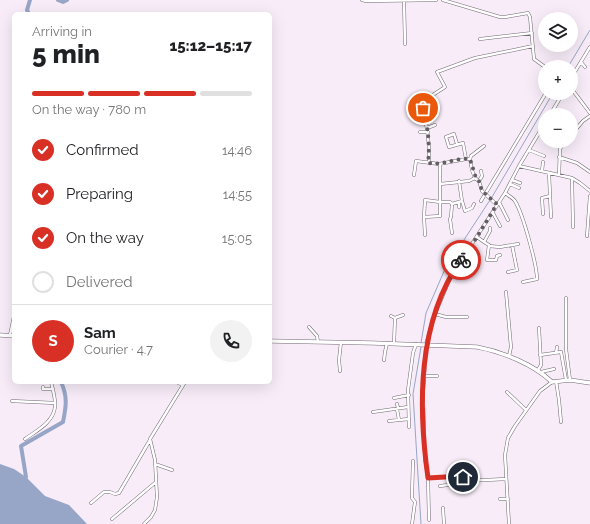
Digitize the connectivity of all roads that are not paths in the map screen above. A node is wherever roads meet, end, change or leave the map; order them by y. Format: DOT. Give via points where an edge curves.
graph roads {
  1 [pos="362,0"];
  2 [pos="436,0"];
  3 [pos="443,0"];
  4 [pos="404,1"];
  5 [pos="532,33"];
  6 [pos="480,39"];
  7 [pos="405,44"];
  8 [pos="533,46"];
  9 [pos="590,47"];
  10 [pos="538,62"];
  11 [pos="581,62"];
  12 [pos="578,67"];
  13 [pos="585,67"];
  14 [pos="578,97"];
  15 [pos="542,100"];
  16 [pos="590,113"];
  17 [pos="590,116"];
  18 [pos="435,125"];
  19 [pos="578,127"];
  20 [pos="427,128"];
  21 [pos="420,132"];
  22 [pos="428,132"];
  23 [pos="538,135"];
  24 [pos="457,144"];
  25 [pos="484,146"];
  26 [pos="561,148"];
  27 [pos="529,150"];
  28 [pos="544,156"];
  29 [pos="559,157"];
  30 [pos="466,159"];
  31 [pos="470,159"];
  32 [pos="543,162"];
  33 [pos="428,163"];
  34 [pos="440,164"];
  35 [pos="519,166"];
  36 [pos="481,171"];
  37 [pos="542,171"];
  38 [pos="590,172"];
  39 [pos="549,173"];
  40 [pos="414,175"];
  41 [pos="559,175"];
  42 [pos="476,178"];
  43 [pos="572,178"];
  44 [pos="512,180"];
  45 [pos="459,181"];
  46 [pos="479,181"];
  47 [pos="520,183"];
  48 [pos="440,184"];
  49 [pos="510,184"];
  50 [pos="519,188"];
  51 [pos="590,191"];
  52 [pos="506,194"];
  53 [pos="486,195"];
  54 [pos="550,196"];
  55 [pos="590,196"];
  56 [pos="481,201"];
  57 [pos="440,202"];
  58 [pos="460,202"];
  59 [pos="452,204"];
  60 [pos="474,204"];
  61 [pos="498,204"];
  62 [pos="590,206"];
  63 [pos="459,207"];
  64 [pos="493,212"];
  65 [pos="543,214"];
  66 [pos="424,217"];
  67 [pos="551,217"];
  68 [pos="508,220"];
  69 [pos="500,226"];
  70 [pos="573,227"];
  71 [pos="490,228"];
  72 [pos="589,232"];
  73 [pos="452,233"];
  74 [pos="425,235"];
  75 [pos="587,236"];
  76 [pos="477,237"];
  77 [pos="484,242"];
  78 [pos="518,244"];
  79 [pos="512,245"];
  80 [pos="489,246"];
  81 [pos="500,255"];
  82 [pos="508,272"];
  83 [pos="523,282"];
  84 [pos="506,292"];
  85 [pos="566,298"];
  86 [pos="435,314"];
  87 [pos="403,315"];
  88 [pos="391,316"];
  89 [pos="467,316"];
  90 [pos="395,318"];
  91 [pos="309,327"];
  92 [pos="539,328"];
  93 [pos="0,335"];
  94 [pos="12,335"];
  95 [pos="272,341"];
  96 [pos="318,342"];
  97 [pos="341,342"];
  98 [pos="388,343"];
  99 [pos="394,343"];
  100 [pos="416,344"];
  101 [pos="425,344"];
  102 [pos="557,347"];
  103 [pos="556,353"];
  104 [pos="540,355"];
  105 [pos="509,357"];
  106 [pos="384,360"];
  107 [pos="554,369"];
  108 [pos="340,371"];
  109 [pos="539,371"];
  110 [pos="424,376"];
  111 [pos="437,376"];
  112 [pos="568,380"];
  113 [pos="554,381"];
  114 [pos="590,383"];
  115 [pos="52,384"];
  116 [pos="184,384"];
  117 [pos="43,387"];
  118 [pos="53,389"];
  119 [pos="508,392"];
  120 [pos="408,395"];
  121 [pos="394,398"];
  122 [pos="12,401"];
  123 [pos="55,403"];
  124 [pos="397,404"];
  125 [pos="408,406"];
  126 [pos="397,408"];
  127 [pos="526,410"];
  128 [pos="374,412"];
  129 [pos="409,419"];
  130 [pos="399,420"];
  131 [pos="389,421"];
  132 [pos="561,422"];
  133 [pos="409,427"];
  134 [pos="25,439"];
  135 [pos="150,440"];
  136 [pos="412,461"];
  137 [pos="155,464"];
  138 [pos="172,470"];
  139 [pos="428,478"];
  140 [pos="506,479"];
  141 [pos="465,481"];
  142 [pos="156,482"];
  143 [pos="440,486"];
  144 [pos="500,499"];
  145 [pos="508,499"];
  146 [pos="91,503"];
  147 [pos="443,508"];
  148 [pos="112,519"];
  149 [pos="429,520"];
  150 [pos="144,524"];
  151 [pos="412,524"];
  152 [pos="444,524"];
  153 [pos="509,524"];
  1 -- 4 [label="street"];
  2 -- 4 [label="street"];
  3 -- 5 [label="street" via="505,17 528,13"];
  4 -- 7 [label="street"];
  5 -- 6 [label="street"];
  5 -- 8 [label="street"];
  8 -- 10 [label="street" via="535,60"];
  8 -- 20 [label="street" via="475,58 438,72 445,87 422,102"];
  9 -- 11 [label="street"];
  11 -- 12 [label="street"];
  11 -- 13 [label="street"];
  14 -- 16 [label="street"];
  15 -- 53 [label="street"];
  17 -- 19 [label="street"];
  18 -- 20 [label="street"];
  20 -- 22 [label="street"];
  21 -- 22 [label="street"];
  22 -- 33 [label="street"];
  23 -- 27 [label="street"];
  24 -- 24 [label="street" via="448,147 446,137 454,134"];
  24 -- 30 [label="street" via="463,142"];
  25 -- 31 [label="street"];
  26 -- 29 [label="street"];
  27 -- 28 [label="street"];
  27 -- 35 [label="street"];
  29 -- 38 [label="street" via="577,163"];
  29 -- 41 [label="street"];
  30 -- 31 [label="street"];
  30 -- 34 [label="street"];
  31 -- 42 [label="street"];
  32 -- 37 [label="street"];
  33 -- 34 [label="street"];
  33 -- 40 [label="street" via="416,161"];
  34 -- 48 [label="street"];
  35 -- 37 [label="street"];
  35 -- 44 [label="street"];
  36 -- 46 [label="street"];
  37 -- 39 [label="street"];
  39 -- 41 [label="street"];
  39 -- 54 [label="street"];
  41 -- 43 [label="street"];
  42 -- 45 [label="street"];
  42 -- 46 [label="street"];
  43 -- 51 [label="street"];
  43 -- 70 [label="street"];
  44 -- 47 [label="street"];
  44 -- 49 [label="street"];
  45 -- 48 [label="street"];
  45 -- 58 [label="street"];
  46 -- 53 [label="street"];
  48 -- 57 [label="street"];
  49 -- 50 [label="street"];
  49 -- 52 [label="street"];
  52 -- 61 [label="street"];
  52 -- 83 [label="street" via="515,201 536,267 537,279"];
  53 -- 56 [label="street"];
  53 -- 61 [label="street"];
  54 -- 65 [label="street" via="542,198"];
  54 -- 67 [label="street"];
  55 -- 62 [label="street"];
  57 -- 59 [label="street"];
  57 -- 66 [label="street" via="440,216"];
  57 -- 66 [label="street" via="424,200"];
  58 -- 59 [label="street"];
  58 -- 60 [label="street" via="465,211"];
  58 -- 63 [label="street"];
  59 -- 73 [label="street"];
  61 -- 64 [label="street"];
  61 -- 68 [label="street"];
  62 -- 72 [label="street"];
  64 -- 69 [label="street"];
  64 -- 76 [label="street"];
  66 -- 74 [label="street"];
  71 -- 77 [label="street"];
  72 -- 75 [label="street"];
  76 -- 77 [label="street"];
  76 -- 86 [label="street" via="450,276"];
  77 -- 80 [label="street"];
  78 -- 79 [label="street"];
  79 -- 80 [label="street"];
  79 -- 82 [label="street" via="517,270"];
  80 -- 81 [label="street" via="487,260 496,260"];
  84 -- 105 [label="street" via="511,346"];
  85 -- 112 [label="street"];
  86 -- 89 [label="street" via="446,317"];
  86 -- 101 [label="street"];
  87 -- 90 [label="street"];
  88 -- 90 [label="street"];
  90 -- 99 [label="street"];
  91 -- 96 [label="street" via="317,336"];
  92 -- 104 [label="street"];
  93 -- 94 [label="street"];
  95 -- 96 [label="street"];
  96 -- 97 [label="street"];
  97 -- 98 [label="street"];
  97 -- 108 [label="street"];
  98 -- 99 [label="street"];
  98 -- 106 [label="street"];
  99 -- 100 [label="street"];
  100 -- 101 [label="street"];
  100 -- 120 [label="street"];
  101 -- 105 [label="street" via="477,347"];
  101 -- 110 [label="street"];
  102 -- 103 [label="street"];
  103 -- 104 [label="street"];
  103 -- 112 [label="street" via="561,352"];
  104 -- 109 [label="street"];
  105 -- 109 [label="street"];
  107 -- 109 [label="street"];
  109 -- 113 [label="street"];
  110 -- 111 [label="street"];
  110 -- 139 [label="street" via="425,459"];
  112 -- 113 [label="street"];
  112 -- 114 [label="street"];
  113 -- 127 [label="street" via="540,391"];
  113 -- 132 [label="street" via="560,400"];
  115 -- 118 [label="street"];
  116 -- 135 [label="street"];
  117 -- 118 [label="street"];
  118 -- 123 [label="street"];
  119 -- 127 [label="street"];
  120 -- 121 [label="street"];
  120 -- 125 [label="street"];
  122 -- 123 [label="street"];
  123 -- 134 [label="street" via="53,415 48,422"];
  124 -- 126 [label="street"];
  125 -- 126 [label="street"];
  125 -- 129 [label="street"];
  126 -- 128 [label="street"];
  126 -- 130 [label="street"];
  127 -- 140 [label="street" via="511,431 507,443"];
  129 -- 130 [label="street"];
  129 -- 133 [label="street"];
  130 -- 131 [label="street"];
  135 -- 137 [label="street"];
  135 -- 146 [label="street" via="119,493 104,492"];
  136 -- 151 [label="street" via="412,498 415,502"];
  137 -- 138 [label="street"];
  137 -- 142 [label="street"];
  139 -- 141 [label="street" via="462,476"];
  139 -- 149 [label="street"];
  140 -- 141 [label="street"];
  140 -- 145 [label="street"];
  141 -- 143 [label="street"];
  142 -- 148 [label="street"];
  142 -- 150 [label="street" via="157,497 154,510"];
  144 -- 145 [label="street"];
  145 -- 153 [label="street"];
  147 -- 152 [label="street"];
}
